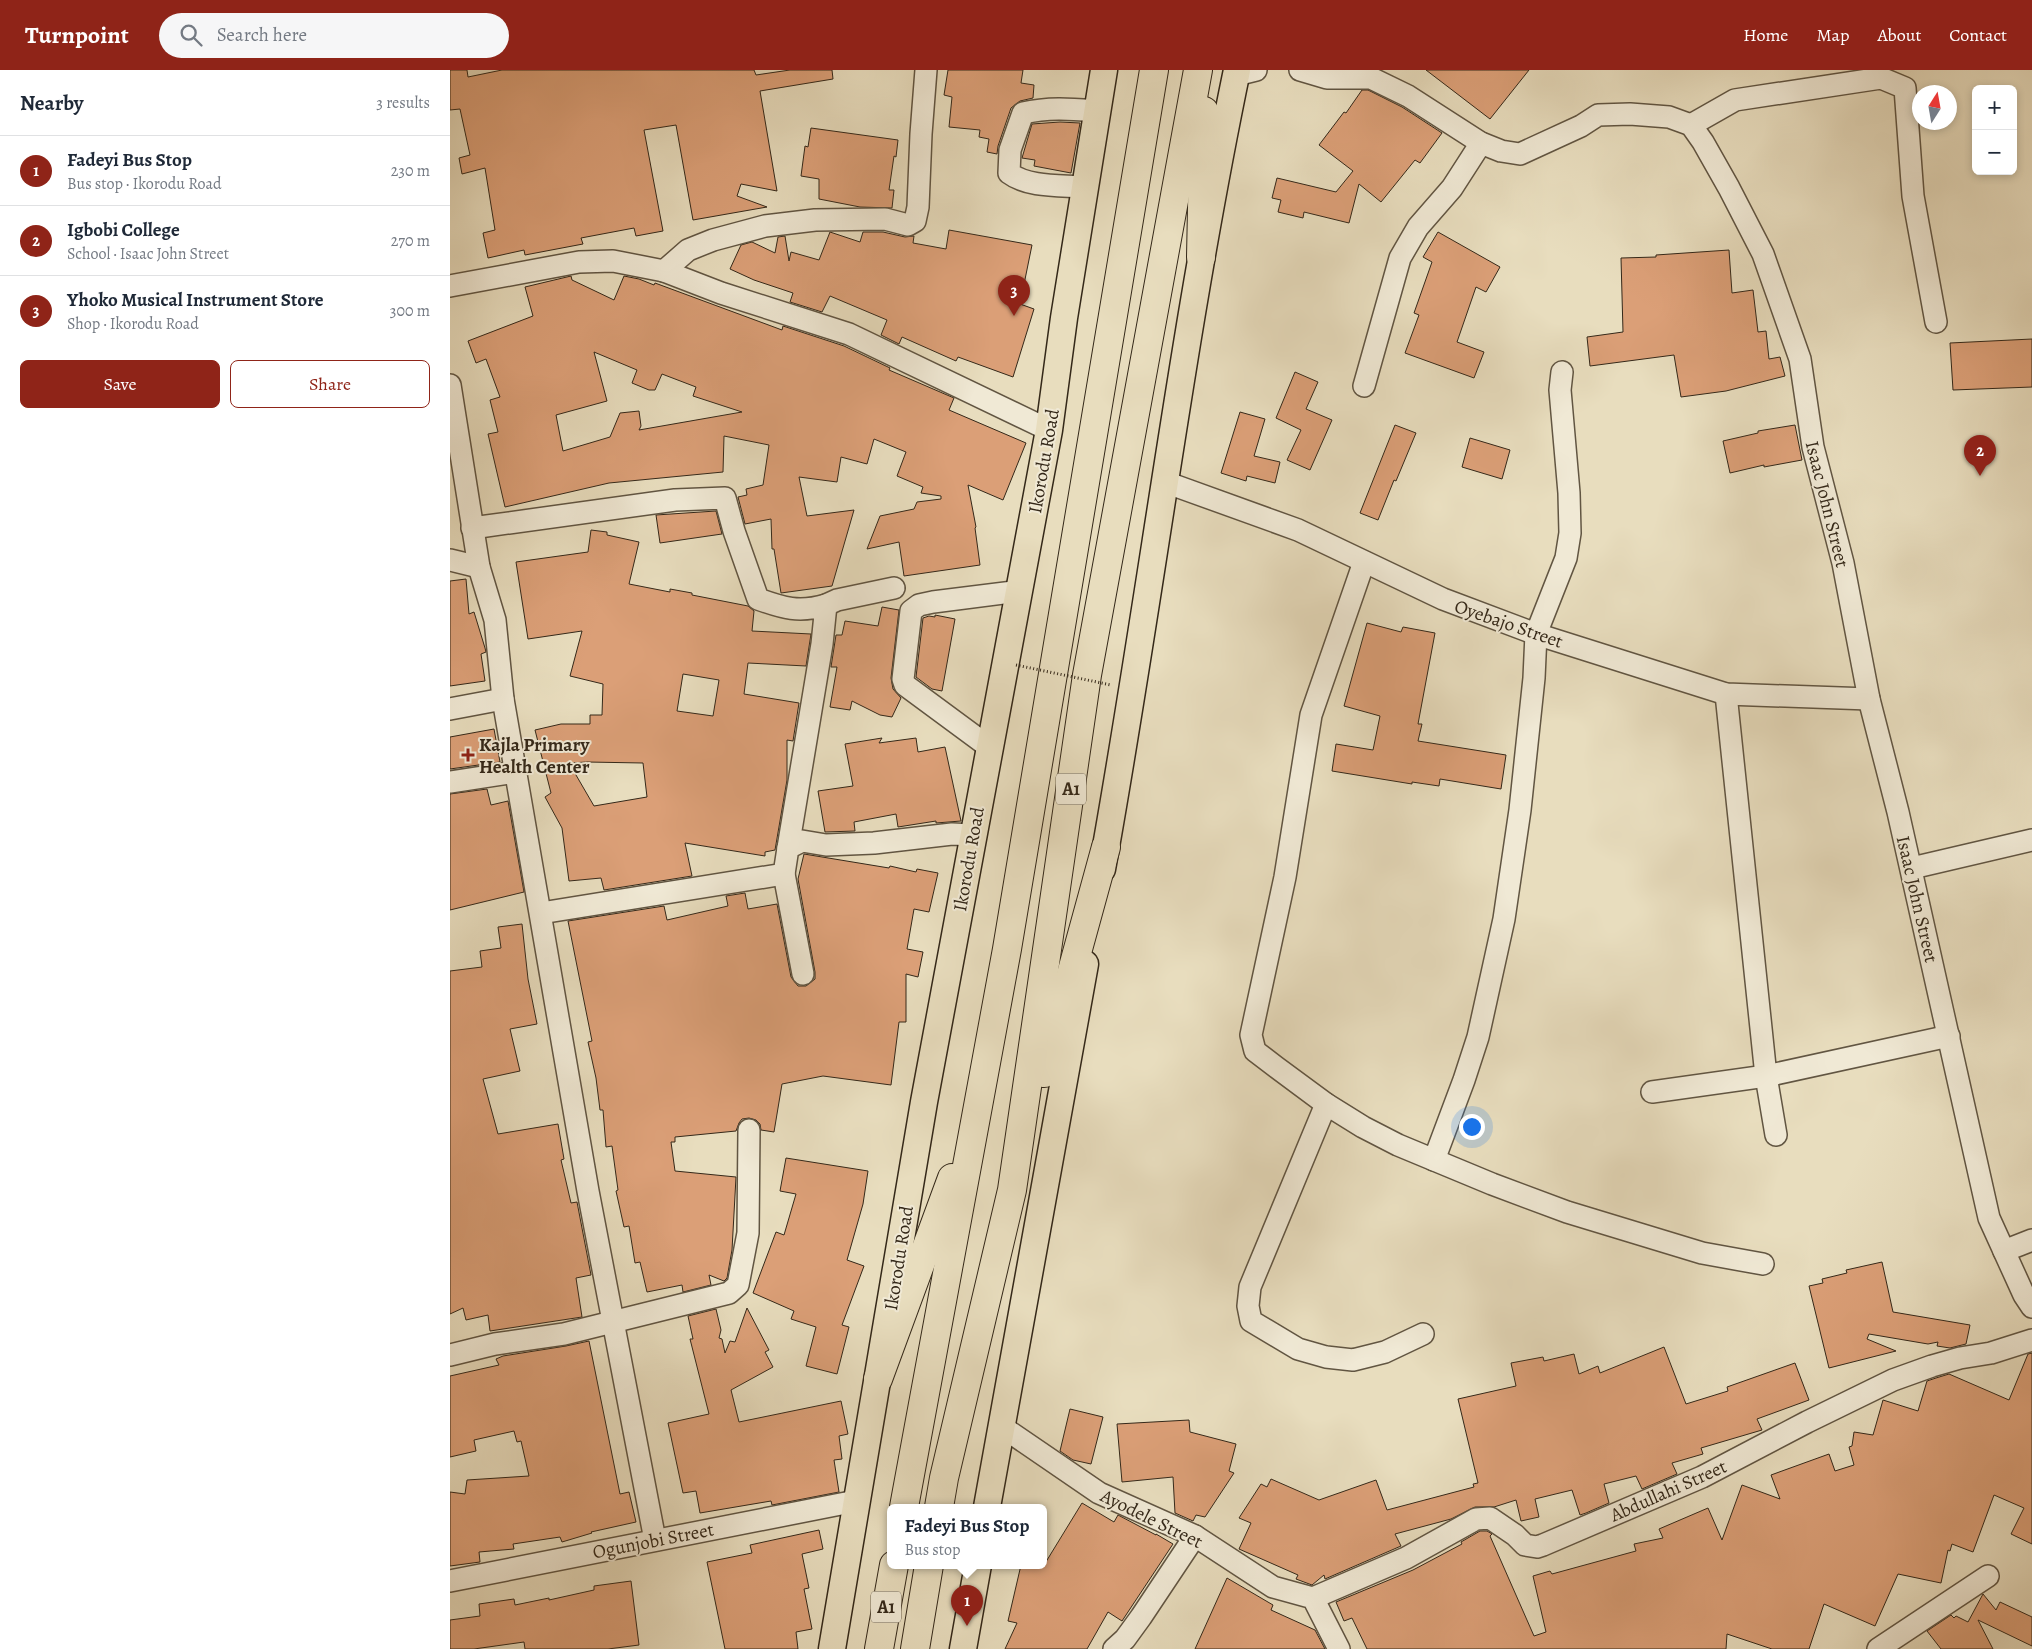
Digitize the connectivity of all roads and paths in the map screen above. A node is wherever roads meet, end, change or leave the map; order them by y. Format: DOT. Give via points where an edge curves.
graph roads {
  1 [pos="926,70"];
  2 [pos="1104,70"];
  3 [pos="1154,70"];
  4 [pos="1198,70"];
  5 [pos="1204,70"];
  6 [pos="1300,70"];
  7 [pos="1243,72"];
  8 [pos="1096,111"];
  9 [pos="1691,125"];
  10 [pos="1481,143"];
  11 [pos="1085,187"];
  12 [pos="1201,257"];
  13 [pos="664,271"];
  14 [pos="450,286"];
  15 [pos="1936,322"];
  16 [pos="1562,372"];
  17 [pos="450,385"];
  18 [pos="1364,386"];
  19 [pos="1049,430"];
  20 [pos="1165,482"];
  21 [pos="472,528"];
  22 [pos="450,560"];
  23 [pos="1364,562"];
  24 [pos="479,567"];
  25 [pos="894,588"];
  26 [pos="1020,591"];
  27 [pos="826,605"];
  28 [pos="1536,634"];
  29 [pos="1016,665"];
  30 [pos="1111,685"];
  31 [pos="1726,694"];
  32 [pos="503,699"];
  33 [pos="1869,699"];
  34 [pos="450,709"];
  35 [pos="989,748"];
  36 [pos="516,772"];
  37 [pos="450,782"];
  38 [pos="973,835"];
  39 [pos="2032,840"];
  40 [pos="1106,847"];
  41 [pos="788,848"];
  42 [pos="1912,868"];
  43 [pos="784,874"];
  44 [pos="541,913"];
  45 [pos="803,974"];
  46 [pos="1948,1036"];
  47 [pos="1766,1076"];
  48 [pos="1652,1092"];
  49 [pos="1326,1104"];
  50 [pos="979,1106"];
  51 [pos="749,1130"];
  52 [pos="1776,1134"];
  53 [pos="1434,1160"];
  54 [pos="1012,1190"];
  55 [pos="2032,1240"];
  56 [pos="2004,1251"];
  57 [pos="1763,1264"];
  58 [pos="2029,1297"];
  59 [pos="613,1322"];
  60 [pos="1423,1334"];
  61 [pos="2032,1340"];
  62 [pos="450,1356"];
  63 [pos="878,1379"];
  64 [pos="1001,1426"];
  65 [pos="856,1501"];
  66 [pos="905,1504"];
  67 [pos="940,1504"];
  68 [pos="988,1504"];
  69 [pos="1195,1536"];
  70 [pos="655,1540"];
  71 [pos="893,1569"];
  72 [pos="928,1569"];
  73 [pos="977,1569"];
  74 [pos="1988,1576"];
  75 [pos="450,1581"];
  76 [pos="1313,1598"];
  77 [pos="832,1649"];
  78 [pos="879,1649"];
  79 [pos="915,1649"];
  80 [pos="963,1649"];
  81 [pos="1114,1649"];
  82 [pos="1339,1649"];
  83 [pos="1878,1649"];
  1 -- 13 [label="street" via="915,221 908,225 885,219 815,220 765,226 688,250"];
  2 -- 8 [label="main road, Ikorodu Road"];
  3 -- 50 [label="highway, A1"];
  4 -- 54 [label="highway, A1" via="1087,675"];
  5 -- 12 [label="highway"];
  6 -- 10 [label="street" via="1327,78 1371,78 1408,96"];
  7 -- 12 [label="main road"];
  8 -- 11 [label="main road, Ikorodu Road"];
  8 -- 11 [label="street" via="1062,108 1023,113 1010,150 1009,173 1016,179"];
  9 -- 10 [label="street" via="1669,117 1598,115 1520,154"];
  9 -- 15 [label="street" via="1735,100 1881,78 1905,88 1913,196"];
  9 -- 33 [label="street, Isaac John Street" via="1763,254 1800,360 1813,447 1844,563"];
  10 -- 18 [label="street" via="1452,188 1418,227 1400,258"];
  11 -- 19 [label="main road, Ikorodu Road"];
  12 -- 20 [label="main road"];
  13 -- 14 [label="street" via="613,261 579,262"];
  13 -- 19 [label="street" via="849,334"];
  16 -- 28 [label="street" via="1560,390 1570,533 1566,558"];
  17 -- 21 [label="street"];
  19 -- 26 [label="main road, Ikorodu Road"];
  20 -- 23 [label="street, Oyebajo Street" via="1298,530"];
  20 -- 40 [label="main road"];
  21 -- 24 [label="street"];
  21 -- 27 [label="street" via="676,500 725,498 758,599 784,609 813,609"];
  22 -- 24 [label="street"];
  23 -- 28 [label="street, Oyebajo Street" via="1443,600"];
  23 -- 49 [label="street" via="1311,715 1285,877 1251,1035 1255,1051"];
  24 -- 32 [label="street" via="496,620"];
  25 -- 27 [label="street"];
  26 -- 35 [label="main road, Ikorodu Road"];
  26 -- 35 [label="street" via="933,602 919,605 911,611 903,678 905,685"];
  27 -- 41 [label="street"];
  28 -- 31 [label="street, Oyebajo Street"];
  28 -- 53 [label="street" via="1520,810 1504,919 1478,1037"];
  29 -- 30 [label="path, bridge"];
  31 -- 33 [label="street, Oyebajo Street"];
  31 -- 47 [label="street"];
  32 -- 34 [label="street"];
  32 -- 36 [label="street"];
  33 -- 42 [label="street, Isaac John Street"];
  35 -- 38 [label="main road, Ikorodu Road"];
  36 -- 37 [label="street"];
  36 -- 44 [label="street"];
  38 -- 41 [label="street" via="826,845 802,841"];
  38 -- 63 [label="main road, Ikorodu Road"];
  39 -- 42 [label="street"];
  40 -- 54 [label="highway"];
  40 -- 64 [label="main road"];
  41 -- 43 [label="street"];
  42 -- 46 [label="street, Isaac John Street"];
  43 -- 44 [label="street"];
  43 -- 45 [label="street"];
  44 -- 59 [label="street"];
  46 -- 47 [label="street"];
  46 -- 56 [label="street, Isaac John Street" via="1989,1218"];
  47 -- 48 [label="street"];
  47 -- 52 [label="street"];
  49 -- 53 [label="street" via="1363,1127"];
  49 -- 60 [label="street" via="1250,1287 1248,1306 1251,1321 1298,1349 1353,1360 1385,1352"];
  50 -- 63 [label="highway"];
  50 -- 66 [label="highway, A1"];
  51 -- 59 [label="street" via="748,1233 738,1285 729,1293"];
  53 -- 57 [label="street" via="1567,1212 1702,1253"];
  54 -- 67 [label="highway, A1"];
  55 -- 56 [label="street"];
  56 -- 58 [label="street, Isaac John Street"];
  59 -- 62 [label="street" via="564,1334 495,1344"];
  59 -- 70 [label="street"];
  61 -- 76 [label="street, Abdullahi Street" via="1932,1366 1893,1380 1702,1476 1543,1545 1525,1545 1490,1518 1476,1519 1406,1558"];
  63 -- 65 [label="main road, Ikorodu Road"];
  64 -- 68 [label="main road"];
  64 -- 69 [label="street, Ayodele Street" via="1099,1493"];
  65 -- 70 [label="street, Ogunjobi Street"];
  65 -- 77 [label="main road, Ikorodu Road"];
  69 -- 76 [label="street, Ayodele Street" via="1274,1587"];
  69 -- 81 [label="street" via="1136,1624"];
  70 -- 75 [label="street, Ogunjobi Street"];
  71 -- 78 [label="highway, A1"];
  72 -- 79 [label="highway, A1"];
  73 -- 80 [label="main road"];
  74 -- 83 [label="street"];
  76 -- 82 [label="street"];
}
